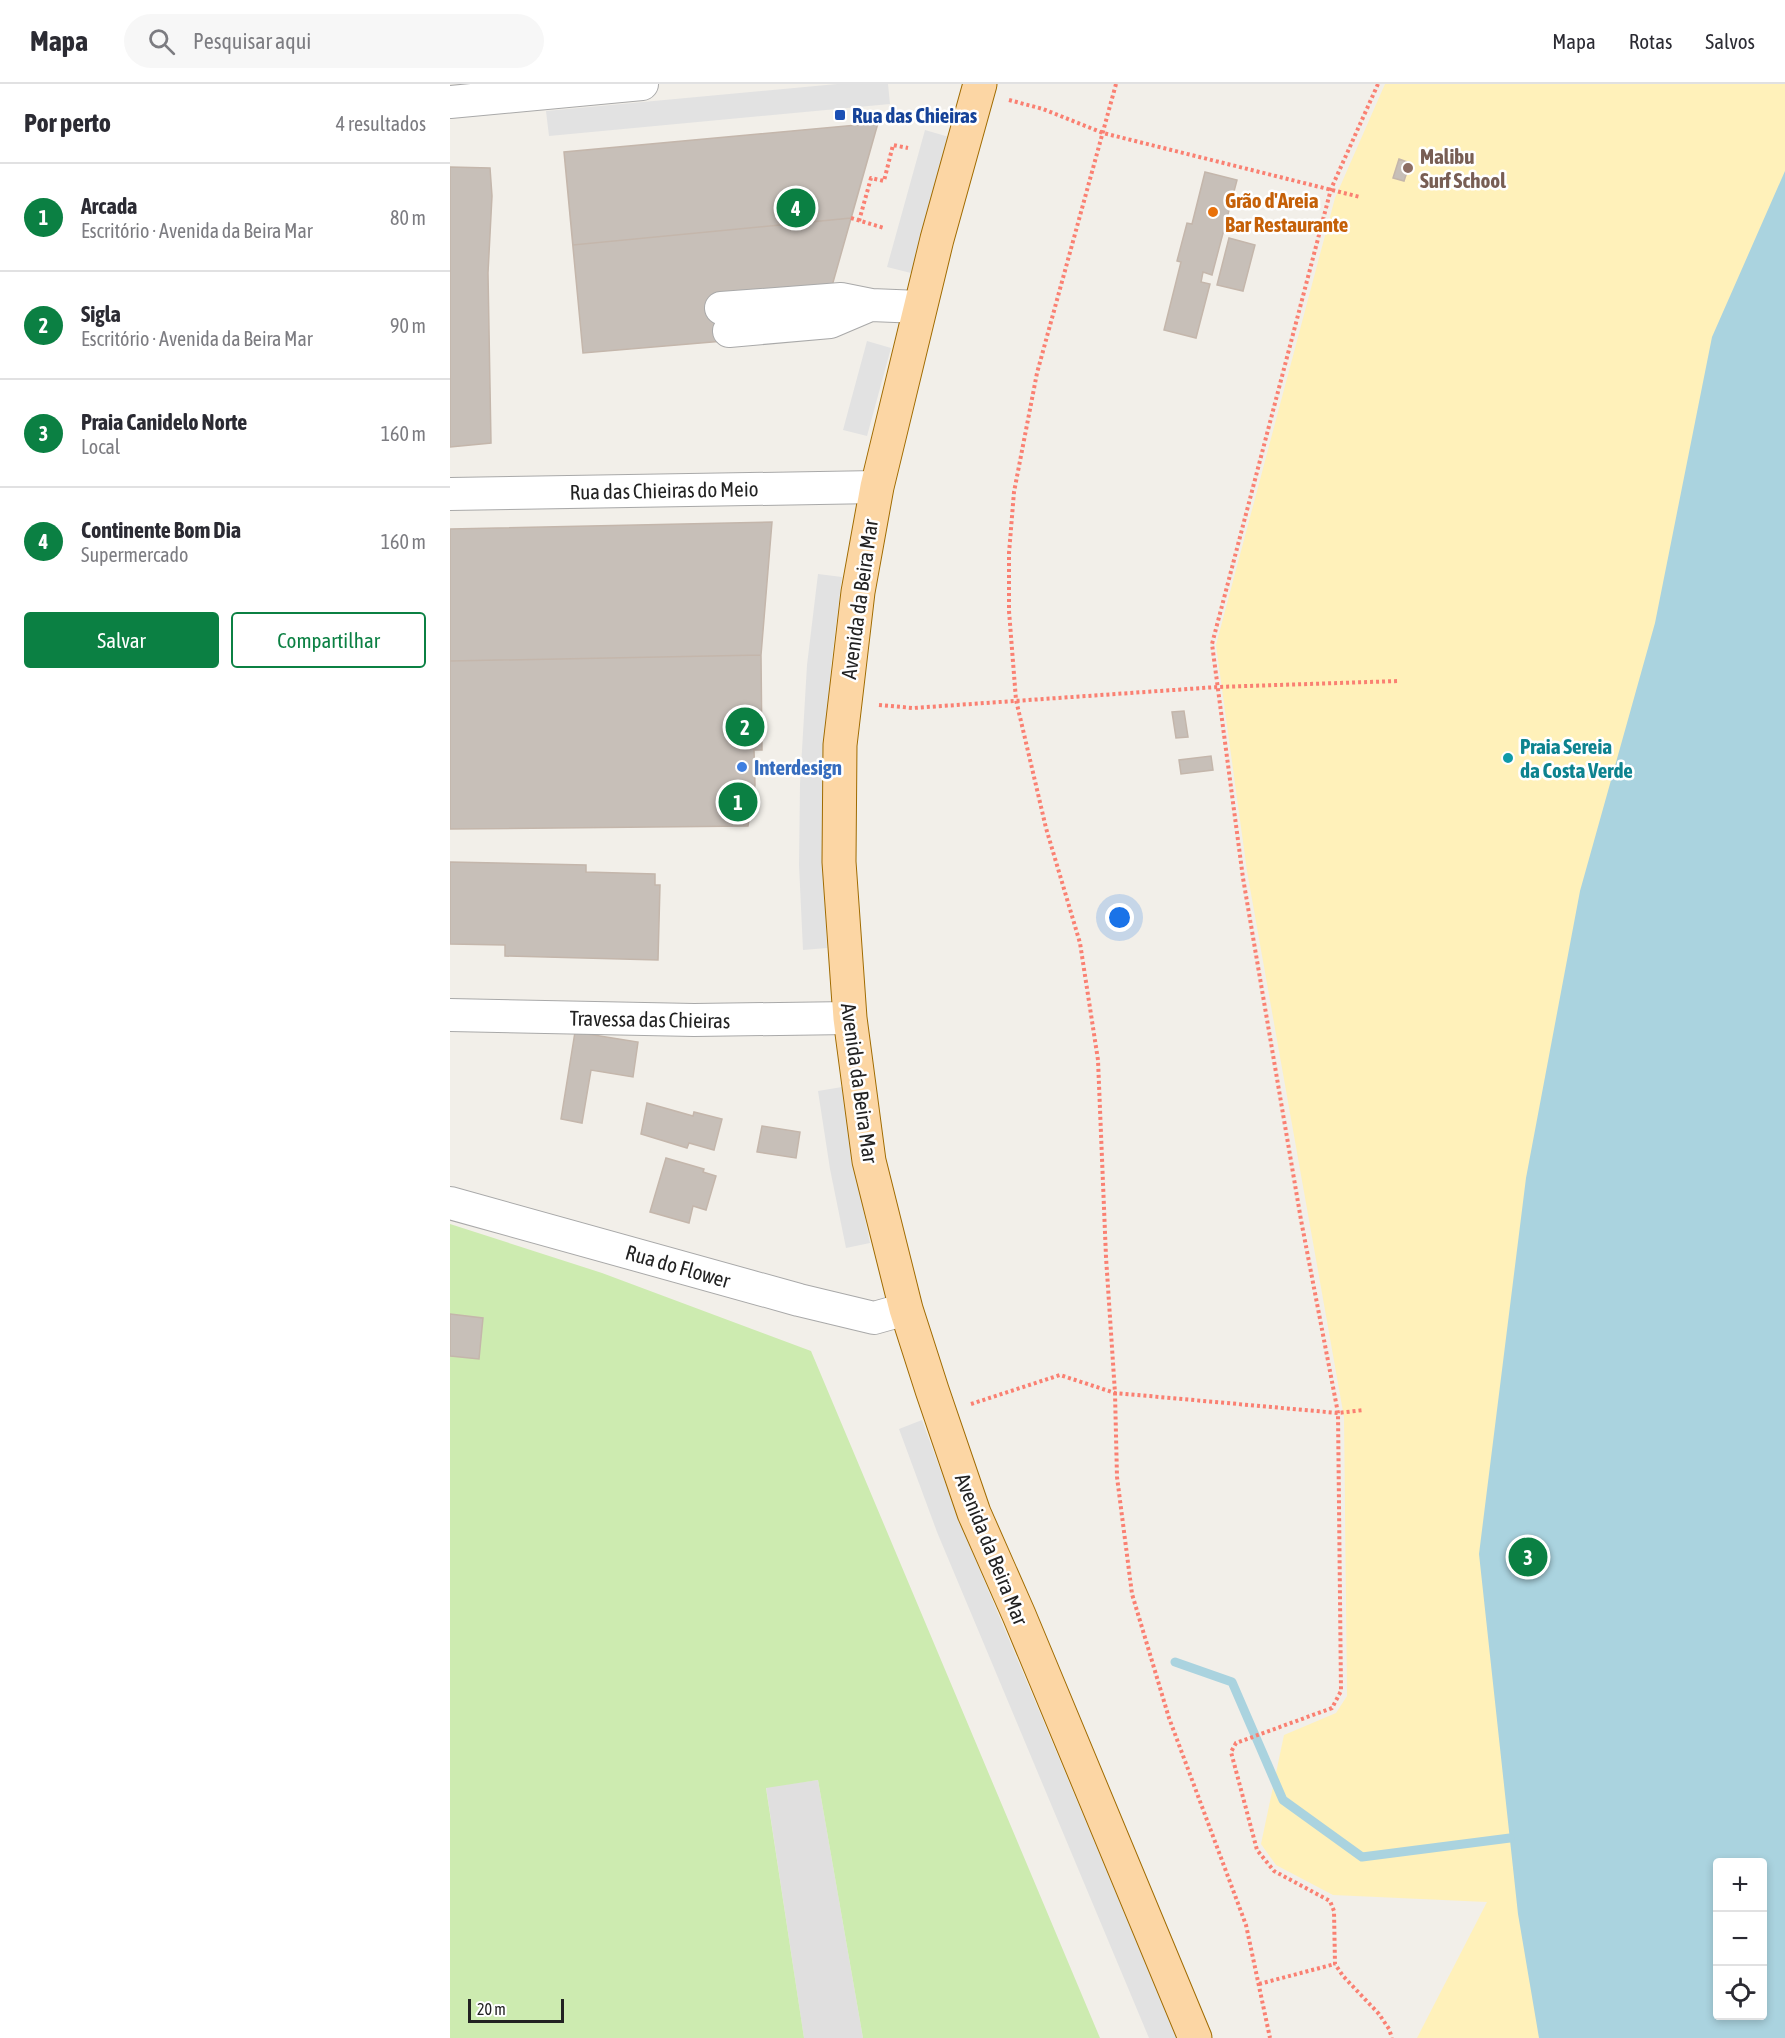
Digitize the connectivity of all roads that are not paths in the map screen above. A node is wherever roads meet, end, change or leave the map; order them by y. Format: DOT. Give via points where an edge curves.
graph roads {
  1 [pos="642,84"];
  2 [pos="980,84"];
  3 [pos="450,102"];
  4 [pos="920,307"];
  5 [pos="725,320"];
  6 [pos="877,487"];
  7 [pos="450,494"];
  8 [pos="450,1015"];
  9 [pos="850,1018"];
  10 [pos="450,1203"];
  11 [pos="906,1309"];
  12 [pos="1195,2038"];
  1 -- 3 [label="street"];
  2 -- 4 [label="main road, Avenida da Beira Mar"];
  4 -- 5 [label="street" via="841,299"];
  4 -- 6 [label="main road, Avenida da Beira Mar"];
  6 -- 7 [label="street, Rua das Chieiras do Meio"];
  6 -- 9 [label="main road, Avenida da Beira Mar" via="862,561 840,745 839,862"];
  8 -- 9 [label="street, Travessa das Chieiras" via="694,1020"];
  9 -- 11 [label="main road, Avenida da Beira Mar" via="869,1161"];
  10 -- 11 [label="street, Rua do Flower" via="874,1318"];
  11 -- 12 [label="main road, Avenida da Beira Mar" via="974,1513"];
}
